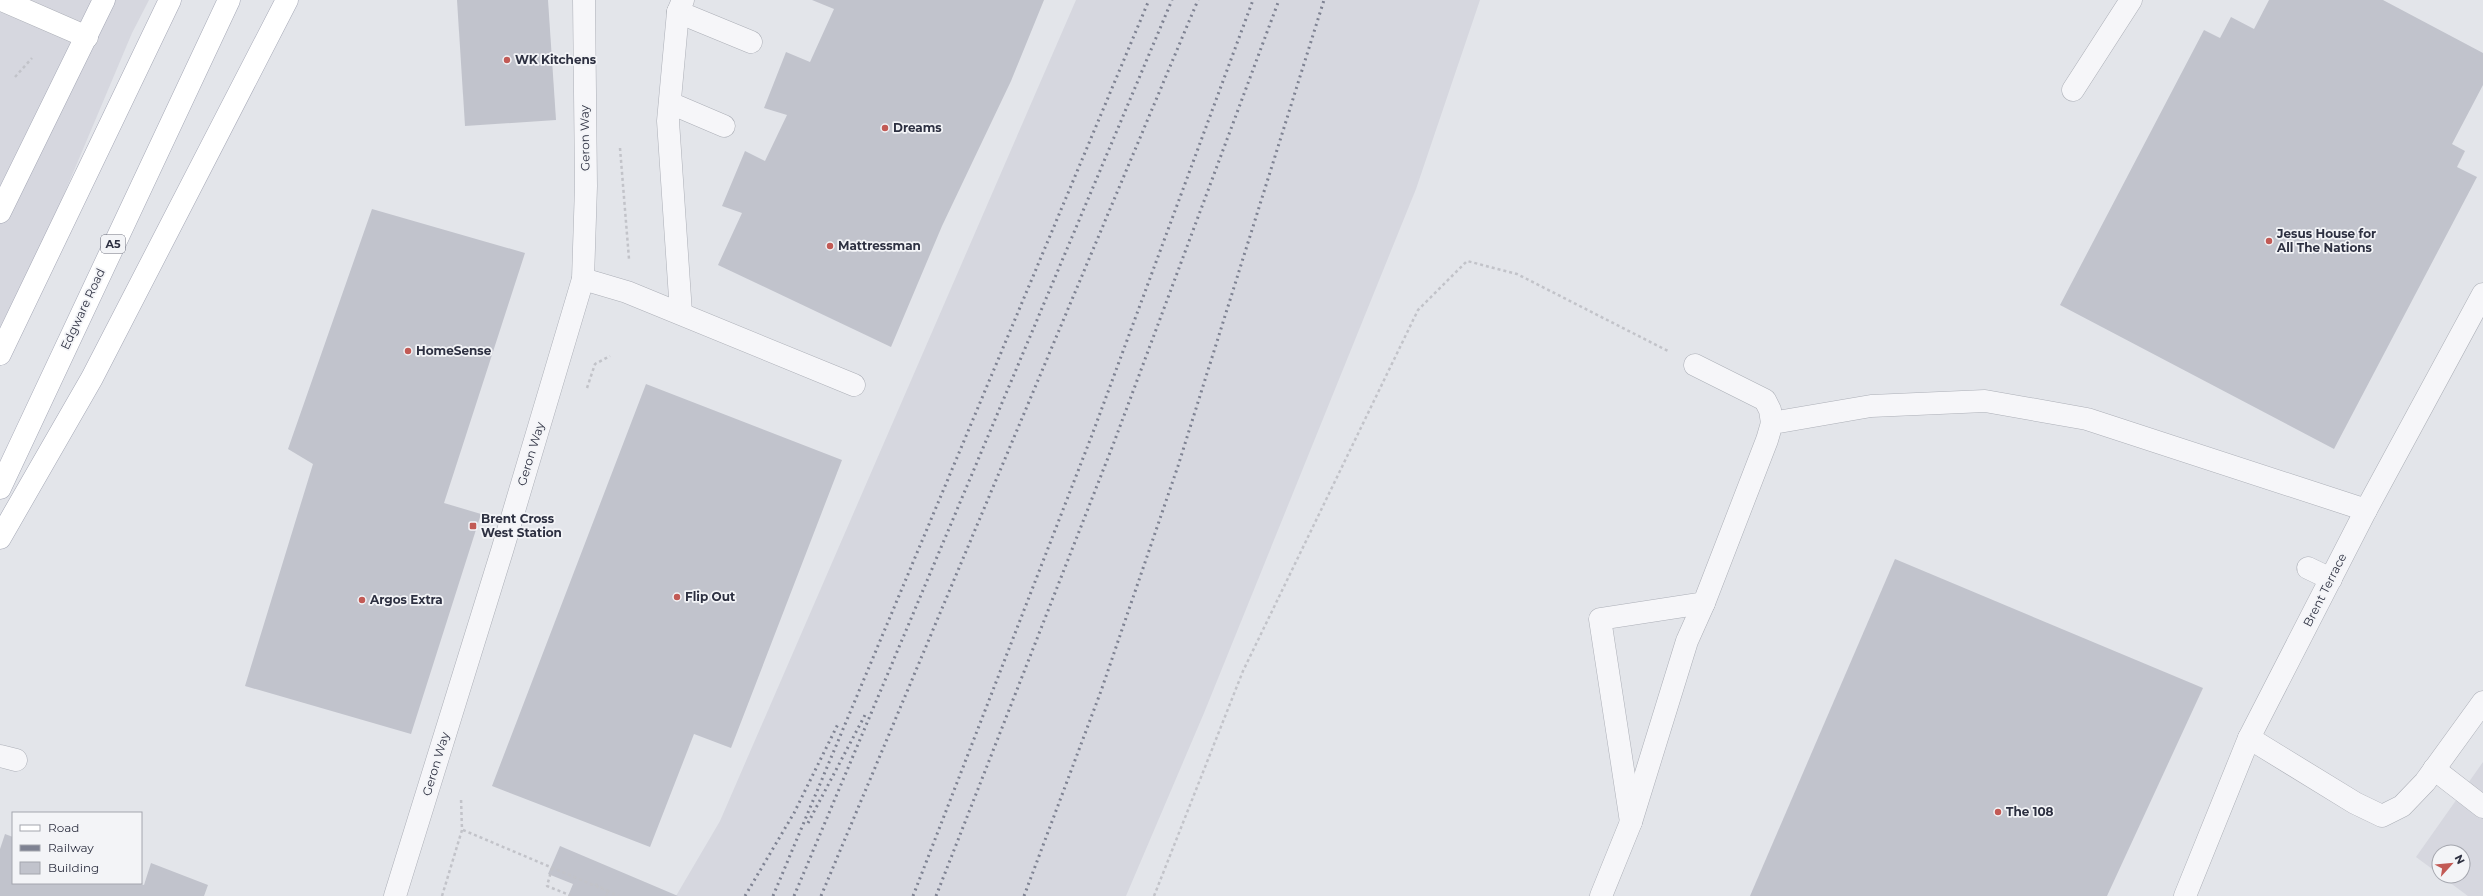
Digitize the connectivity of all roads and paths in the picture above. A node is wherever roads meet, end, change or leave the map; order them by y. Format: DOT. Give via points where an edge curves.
graph roads {
  1 [pos="2,0"];
  2 [pos="104,0"];
  3 [pos="170,0"];
  4 [pos="229,0"];
  5 [pos="287,0"];
  6 [pos="584,0"];
  7 [pos="2131,0"];
  8 [pos="680,6"];
  9 [pos="87,37"];
  10 [pos="751,42"];
  11 [pos="32,58"];
  12 [pos="15,77"];
  13 [pos="2073,90"];
  14 [pos="670,103"];
  15 [pos="724,126"];
  16 [pos="0,212"];
  17 [pos="583,279"];
  18 [pos="2483,294"];
  19 [pos="681,313"];
  20 [pos="0,354"];
  21 [pos="1695,365"];
  22 [pos="854,385"];
  23 [pos="1772,424"];
  24 [pos="0,488"];
  25 [pos="2366,510"];
  26 [pos="0,538"];
  27 [pos="2308,568"];
  28 [pos="2331,578"];
  29 [pos="1704,603"];
  30 [pos="2483,702"];
  31 [pos="2249,738"];
  32 [pos="2434,769"];
  33 [pos="461,801"];
  34 [pos="2483,807"];
  35 [pos="1631,822"];
  36 [pos="462,830"];
  37 [pos="552,868"];
  38 [pos="608,892"];
  39 [pos="395,896"];
  40 [pos="442,896"];
  41 [pos="572,896"];
  42 [pos="606,896"];
  43 [pos="619,896"];
  44 [pos="1154,896"];
  45 [pos="1601,896"];
  46 [pos="2185,896"];
  1 -- 9 [label="main road"];
  2 -- 9 [label="main road"];
  3 -- 20 [label="main road"];
  4 -- 24 [label="main road, Edgware Road / A5"];
  5 -- 26 [label="main road" via="92,378"];
  6 -- 17 [label="street, Geron Way" via="586,186"];
  7 -- 13 [label="street"];
  8 -- 10 [label="street"];
  8 -- 14 [label="street"];
  9 -- 16 [label="main road"];
  11 -- 12 [label="path"];
  14 -- 15 [label="street"];
  14 -- 19 [label="street" via="668,121"];
  17 -- 19 [label="street" via="627,292"];
  17 -- 39 [label="street, Geron Way"];
  18 -- 25 [label="street, Brent Terrace"];
  19 -- 22 [label="street"];
  21 -- 23 [label="street" via="1765,400"];
  21 -- 44 [label="path" via="1517,274 1467,261 1418,310 1243,671"];
  23 -- 25 [label="street" via="1871,406 1985,401 2087,419"];
  23 -- 29 [label="street"];
  25 -- 28 [label="street, Brent Terrace"];
  27 -- 28 [label="street"];
  28 -- 31 [label="street, Brent Terrace"];
  29 -- 35 [label="street" via="1687,641"];
  29 -- 35 [label="street" via="1600,619"];
  30 -- 32 [label="street"];
  31 -- 32 [label="street" via="2355,803 2382,816 2402,806"];
  31 -- 46 [label="street, Brent Terrace"];
  32 -- 34 [label="street"];
  33 -- 36 [label="path"];
  35 -- 45 [label="street"];
  36 -- 37 [label="path"];
  36 -- 40 [label="path"];
  37 -- 38 [label="path"];
  37 -- 41 [label="path" via="548,886"];
  38 -- 42 [label="path"];
  38 -- 43 [label="path"];
}
